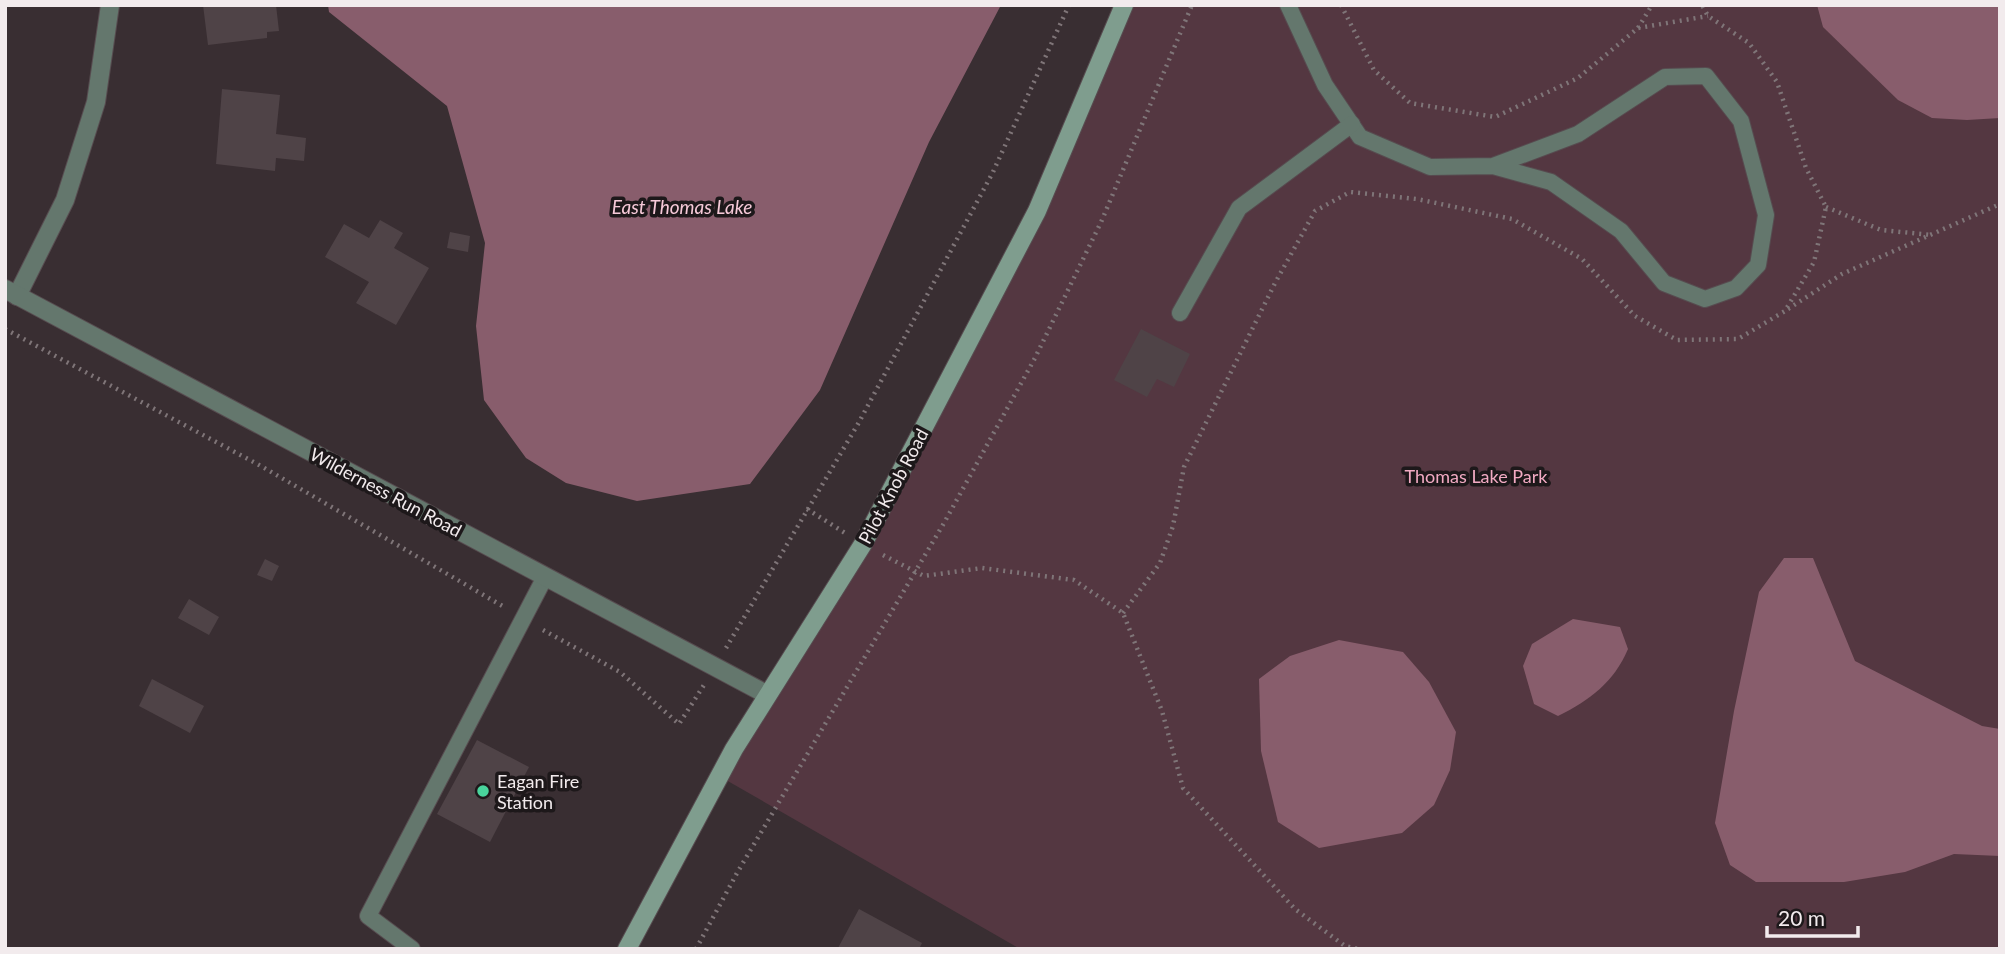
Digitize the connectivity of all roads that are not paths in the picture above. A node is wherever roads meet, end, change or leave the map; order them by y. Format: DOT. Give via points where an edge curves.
graph roads {
  1 [pos="110,5"];
  2 [pos="1124,5"];
  3 [pos="1288,5"];
  4 [pos="1352,124"];
  5 [pos="1493,166"];
  6 [pos="11,293"];
  7 [pos="1180,313"];
  8 [pos="545,577"];
  9 [pos="766,694"];
  10 [pos="412,949"];
  11 [pos="626,949"];
  1 -- 6 [label="street" via="96,102 65,200"];
  2 -- 9 [label="main road, Pilot Knob Road" via="1037,211 863,544"];
  3 -- 4 [label="lane" via="1325,85"];
  4 -- 5 [label="lane" via="1360,137 1430,167"];
  4 -- 7 [label="lane" via="1239,208"];
  5 -- 5 [label="lane" via="1551,182 1620,231 1664,283 1705,299 1736,288 1758,265 1766,215 1741,121 1706,76 1665,77 1577,134"];
  6 -- 8 [label="street, Wilderness Run Road"];
  8 -- 9 [label="street, Wilderness Run Road"];
  8 -- 10 [label="lane" via="368,916"];
  9 -- 11 [label="main road, Pilot Knob Road"];
}
